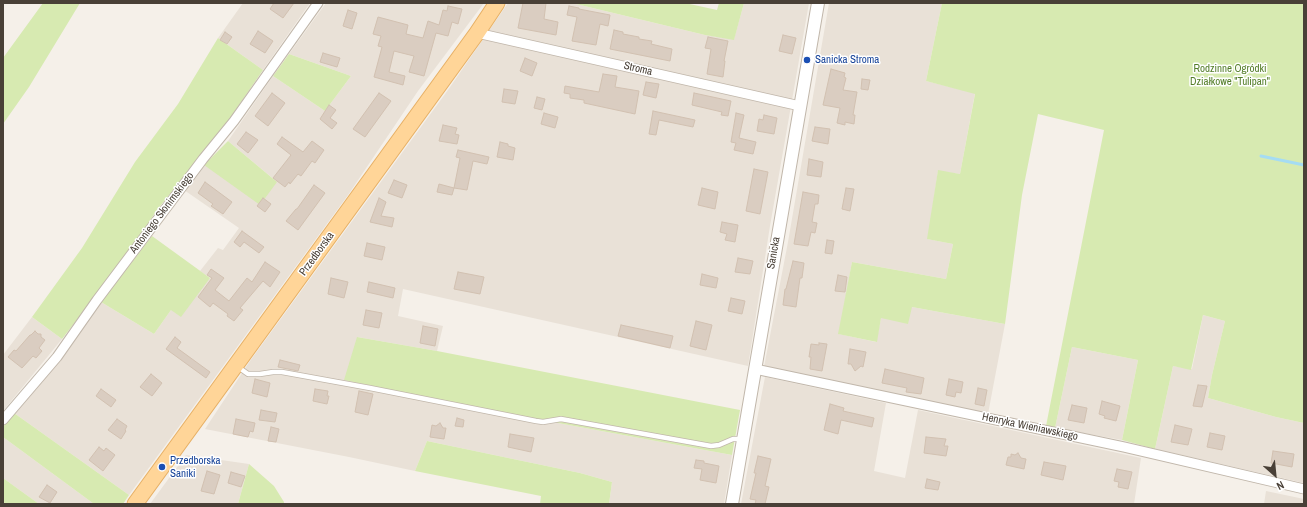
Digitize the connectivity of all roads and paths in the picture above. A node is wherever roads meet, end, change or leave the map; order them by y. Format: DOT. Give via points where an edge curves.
graph roads {
  1 [pos="318,3"];
  2 [pos="497,3"];
  3 [pos="818,3"];
  4 [pos="477,33"];
  5 [pos="800,106"];
  6 [pos="236,366"];
  7 [pos="754,369"];
  8 [pos="3,420"];
  9 [pos="743,439"];
  10 [pos="1304,489"];
  11 [pos="135,504"];
  12 [pos="732,504"];
  1 -- 8 [label="street, Antoniego Słonimskiego" via="234,121 203,158 101,294 57,357"];
  2 -- 4 [label="main road, Przedborska"];
  3 -- 5 [label="street, Sanicka"];
  4 -- 5 [label="street, Stroma"];
  4 -- 6 [label="main road, Przedborska"];
  5 -- 7 [label="street, Sanicka"];
  6 -- 9 [label="lane" via="248,374 282,372 536,422 560,419 711,446 732,439"];
  6 -- 11 [label="main road, Przedborska"];
  7 -- 9 [label="street, Sanicka"];
  7 -- 10 [label="street, Henryka Wieniawskiego"];
  9 -- 12 [label="street, Sanicka"];
}
